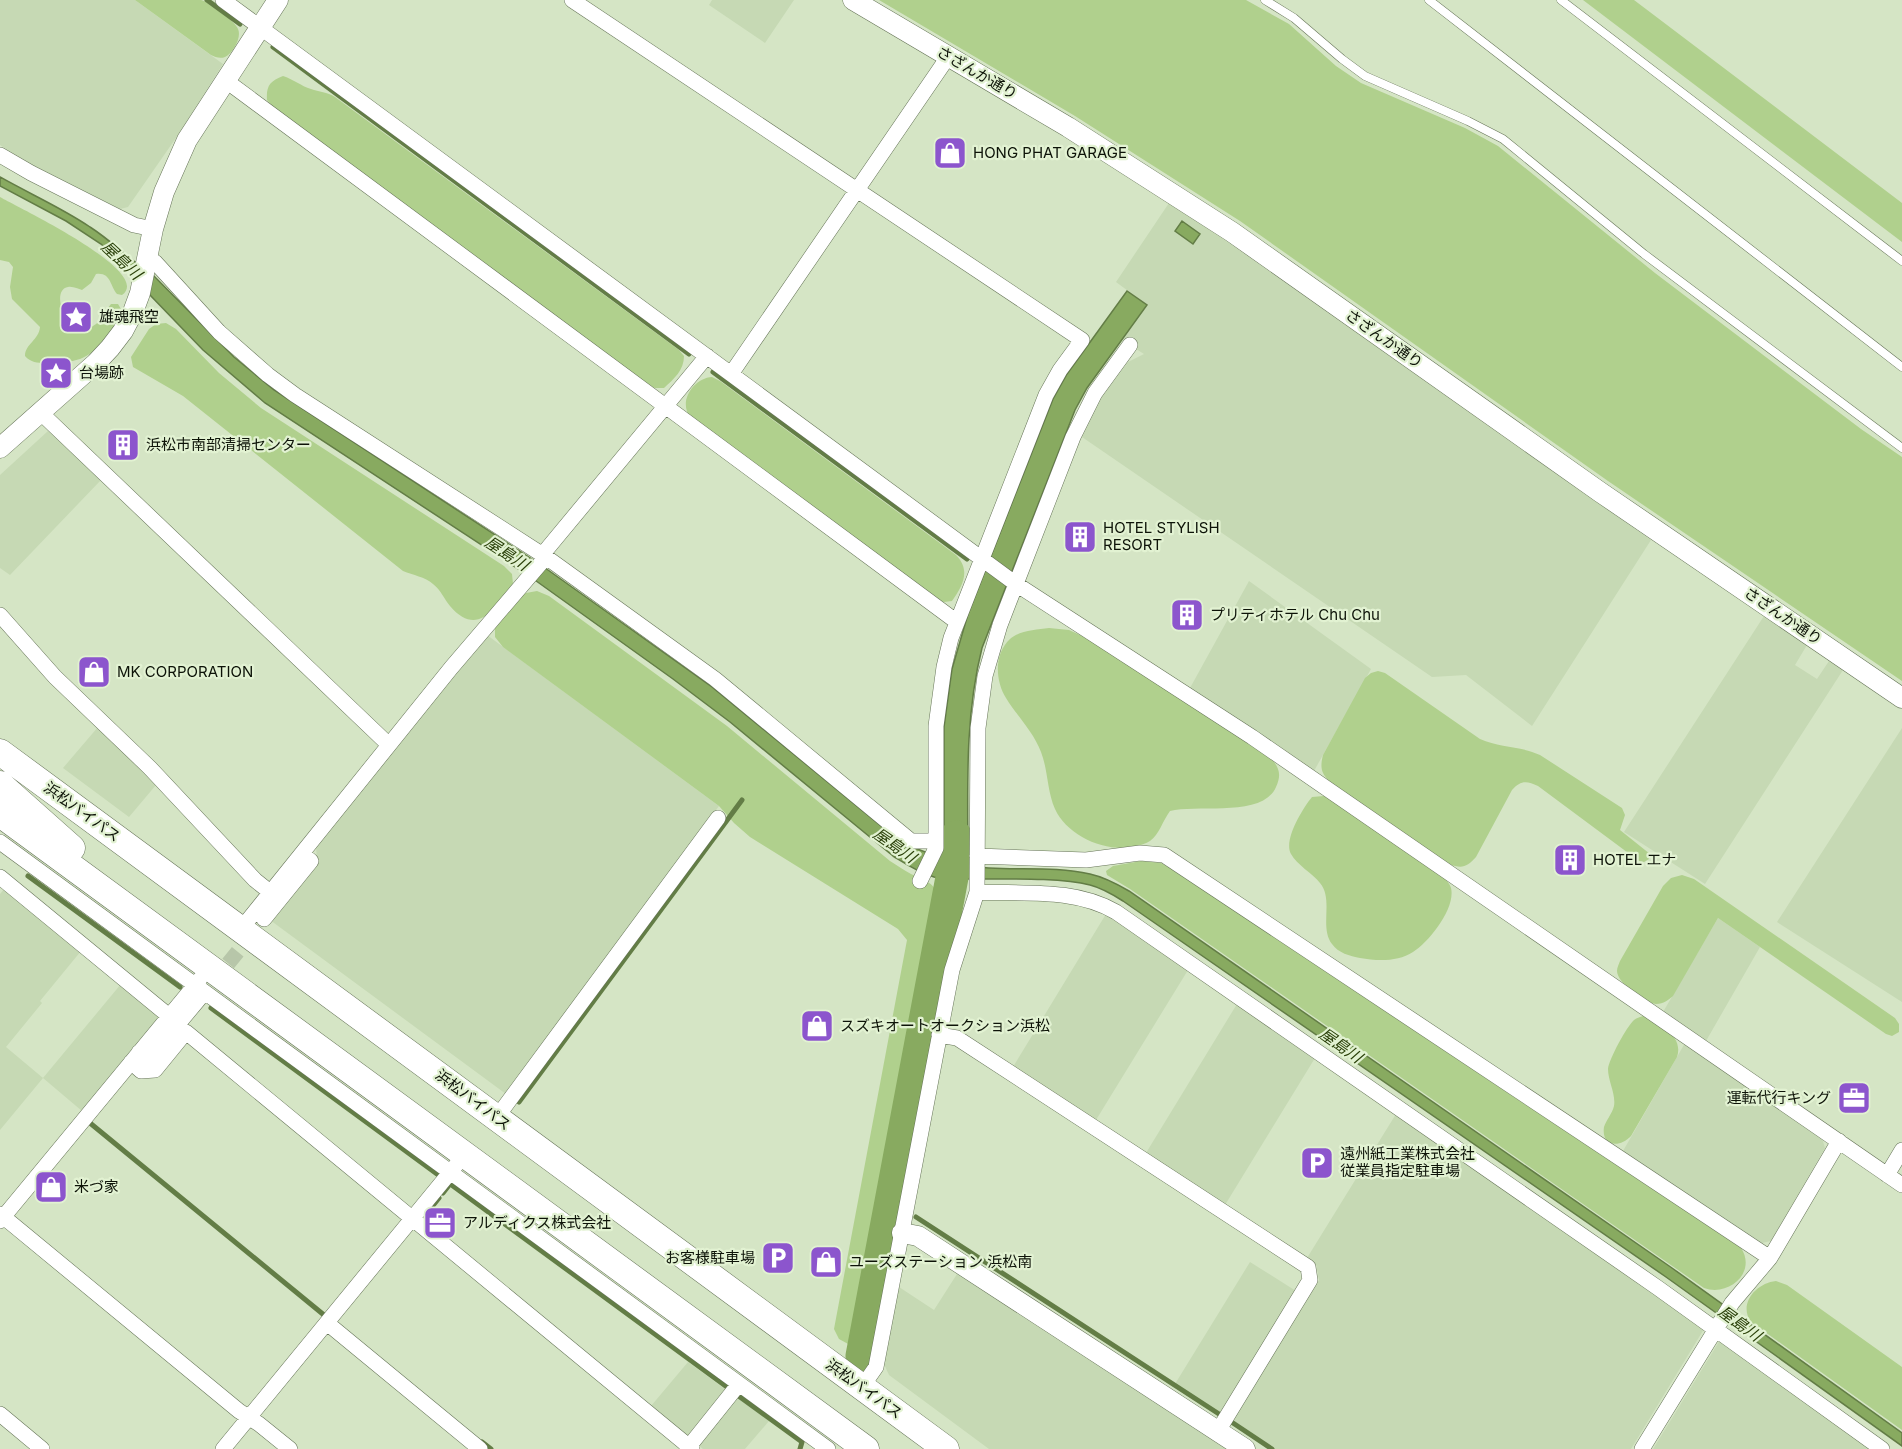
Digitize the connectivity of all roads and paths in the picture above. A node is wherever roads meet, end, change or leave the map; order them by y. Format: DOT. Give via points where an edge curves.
graph roads {
  1 [pos="223,0"];
  2 [pos="278,0"];
  3 [pos="572,0"];
  4 [pos="853,0"];
  5 [pos="1265,0"];
  6 [pos="1429,0"];
  7 [pos="1561,0"];
  8 [pos="260,27"];
  9 [pos="948,57"];
  10 [pos="225,80"];
  11 [pos="0,155"];
  12 [pos="858,190"];
  13 [pos="153,230"];
  14 [pos="1902,261"];
  15 [pos="146,262"];
  16 [pos="1130,345"];
  17 [pos="707,356"];
  18 [pos="1902,367"];
  19 [pos="731,374"];
  20 [pos="665,406"];
  21 [pos="40,412"];
  22 [pos="2,442"];
  23 [pos="1902,448"];
  24 [pos="544,557"];
  25 [pos="984,560"];
  26 [pos="1013,581"];
  27 [pos="0,615"];
  28 [pos="957,622"];
  29 [pos="1902,698"];
  30 [pos="389,745"];
  31 [pos="0,752"];
  32 [pos="0,784"];
  33 [pos="718,818"];
  34 [pos="4,835"];
  35 [pos="935,846"];
  36 [pos="302,854"];
  37 [pos="977,859"];
  38 [pos="0,878"];
  39 [pos="921,879"];
  40 [pos="977,888"];
  41 [pos="270,892"];
  42 [pos="264,919"];
  43 [pos="150,923"];
  44 [pos="241,929"];
  45 [pos="201,984"];
  46 [pos="169,1016"];
  47 [pos="939,1035"];
  48 [pos="135,1057"];
  49 [pos="497,1118"];
  50 [pos="1839,1141"];
  51 [pos="1902,1150"];
  52 [pos="457,1163"];
  53 [pos="1887,1175"];
  54 [pos="1902,1185"];
  55 [pos="1,1217"];
  56 [pos="413,1219"];
  57 [pos="902,1233"];
  58 [pos="1770,1258"];
  59 [pos="327,1323"];
  60 [pos="1717,1326"];
  61 [pos="739,1384"];
  62 [pos="862,1388"];
  63 [pos="0,1414"];
  64 [pos="800,1414"];
  65 [pos="249,1417"];
  66 [pos="1218,1431"];
  67 [pos="812,1444"];
  68 [pos="689,1448"];
  69 [pos="42,1449"];
  70 [pos="222,1449"];
  71 [pos="290,1449"];
  72 [pos="480,1449"];
  73 [pos="828,1449"];
  74 [pos="866,1449"];
  75 [pos="946,1449"];
  76 [pos="1245,1449"];
  77 [pos="1642,1449"];
  78 [pos="1882,1449"];
  1 -- 8 [label="street"];
  2 -- 8 [label="street"];
  3 -- 12 [label="street"];
  4 -- 9 [label="street, さざんか通り"];
  5 -- 23 [label="lane" via="1294,18 1365,76 1503,139 1644,254"];
  6 -- 18 [label="lane"];
  7 -- 14 [label="lane"];
  8 -- 10 [label="street"];
  8 -- 17 [label="street"];
  9 -- 12 [label="street"];
  9 -- 29 [label="street, さざんか通り" via="1068,127 1232,232 1600,492"];
  10 -- 13 [label="street" via="187,140"];
  10 -- 20 [label="street"];
  11 -- 13 [label="street" via="134,225"];
  12 -- 19 [label="street"];
  12 -- 25 [label="street" via="1082,340 1046,395"];
  13 -- 15 [label="street"];
  15 -- 21 [label="street" via="141,289 123,331 110,348"];
  15 -- 24 [label="street" via="155,262 219,332 268,375"];
  16 -- 26 [label="street" via="1083,414"];
  17 -- 19 [label="street"];
  17 -- 20 [label="street"];
  19 -- 25 [label="street"];
  20 -- 24 [label="street"];
  20 -- 28 [label="street"];
  21 -- 22 [label="street"];
  21 -- 30 [label="street"];
  24 -- 30 [label="street"];
  24 -- 35 [label="street" via="715,679 911,841"];
  25 -- 26 [label="street"];
  25 -- 28 [label="street"];
  26 -- 37 [label="street" via="991,650 980,702"];
  26 -- 50 [label="street" via="1252,736"];
  27 -- 41 [label="street" via="55,677"];
  28 -- 35 [label="street" via="944,667 937,716"];
  30 -- 36 [label="street"];
  31 -- 44 [label="highway, 浜松バイパス"];
  32 -- 43 [label="highway"];
  33 -- 49 [label="street" via="696,836"];
  34 -- 43 [label="highway"];
  34 -- 45 [label="street"];
  35 -- 39 [label="street"];
  36 -- 41 [label="street"];
  36 -- 42 [label="street" via="311,861"];
  37 -- 40 [label="street"];
  37 -- 58 [label="street" via="1086,860 1140,853 1164,855"];
  38 -- 46 [label="street"];
  40 -- 47 [label="street" via="952,970"];
  40 -- 60 [label="street" via="1069,895 1116,912"];
  41 -- 44 [label="street"];
  43 -- 45 [label="highway"];
  44 -- 49 [label="highway, 浜松バイパス"];
  45 -- 46 [label="street"];
  45 -- 48 [label="street" via="148,1060"];
  45 -- 52 [label="highway"];
  46 -- 48 [label="street"];
  47 -- 57 [label="street"];
  47 -- 66 [label="street" via="957,1038 1308,1267 1311,1280"];
  48 -- 55 [label="street"];
  48 -- 56 [label="street" via="141,1071 155,1070 186,1032"];
  49 -- 62 [label="highway, 浜松バイパス"];
  50 -- 53 [label="street"];
  50 -- 58 [label="street"];
  51 -- 53 [label="street"];
  52 -- 56 [label="street"];
  52 -- 61 [label="street"];
  52 -- 64 [label="highway"];
  53 -- 54 [label="street"];
  55 -- 65 [label="street"];
  56 -- 59 [label="street"];
  56 -- 68 [label="street"];
  57 -- 62 [label="street" via="876,1367"];
  57 -- 66 [label="street" via="918,1236"];
  58 -- 60 [label="street"];
  59 -- 65 [label="street"];
  59 -- 72 [label="street"];
  60 -- 77 [label="street"];
  60 -- 78 [label="street"];
  61 -- 64 [label="street"];
  61 -- 68 [label="street"];
  62 -- 75 [label="highway, 浜松バイパス"];
  63 -- 69 [label="street"];
  64 -- 67 [label="street"];
  64 -- 74 [label="highway"];
  65 -- 70 [label="street"];
  65 -- 71 [label="street"];
  66 -- 76 [label="street"];
  67 -- 73 [label="street"];
}
